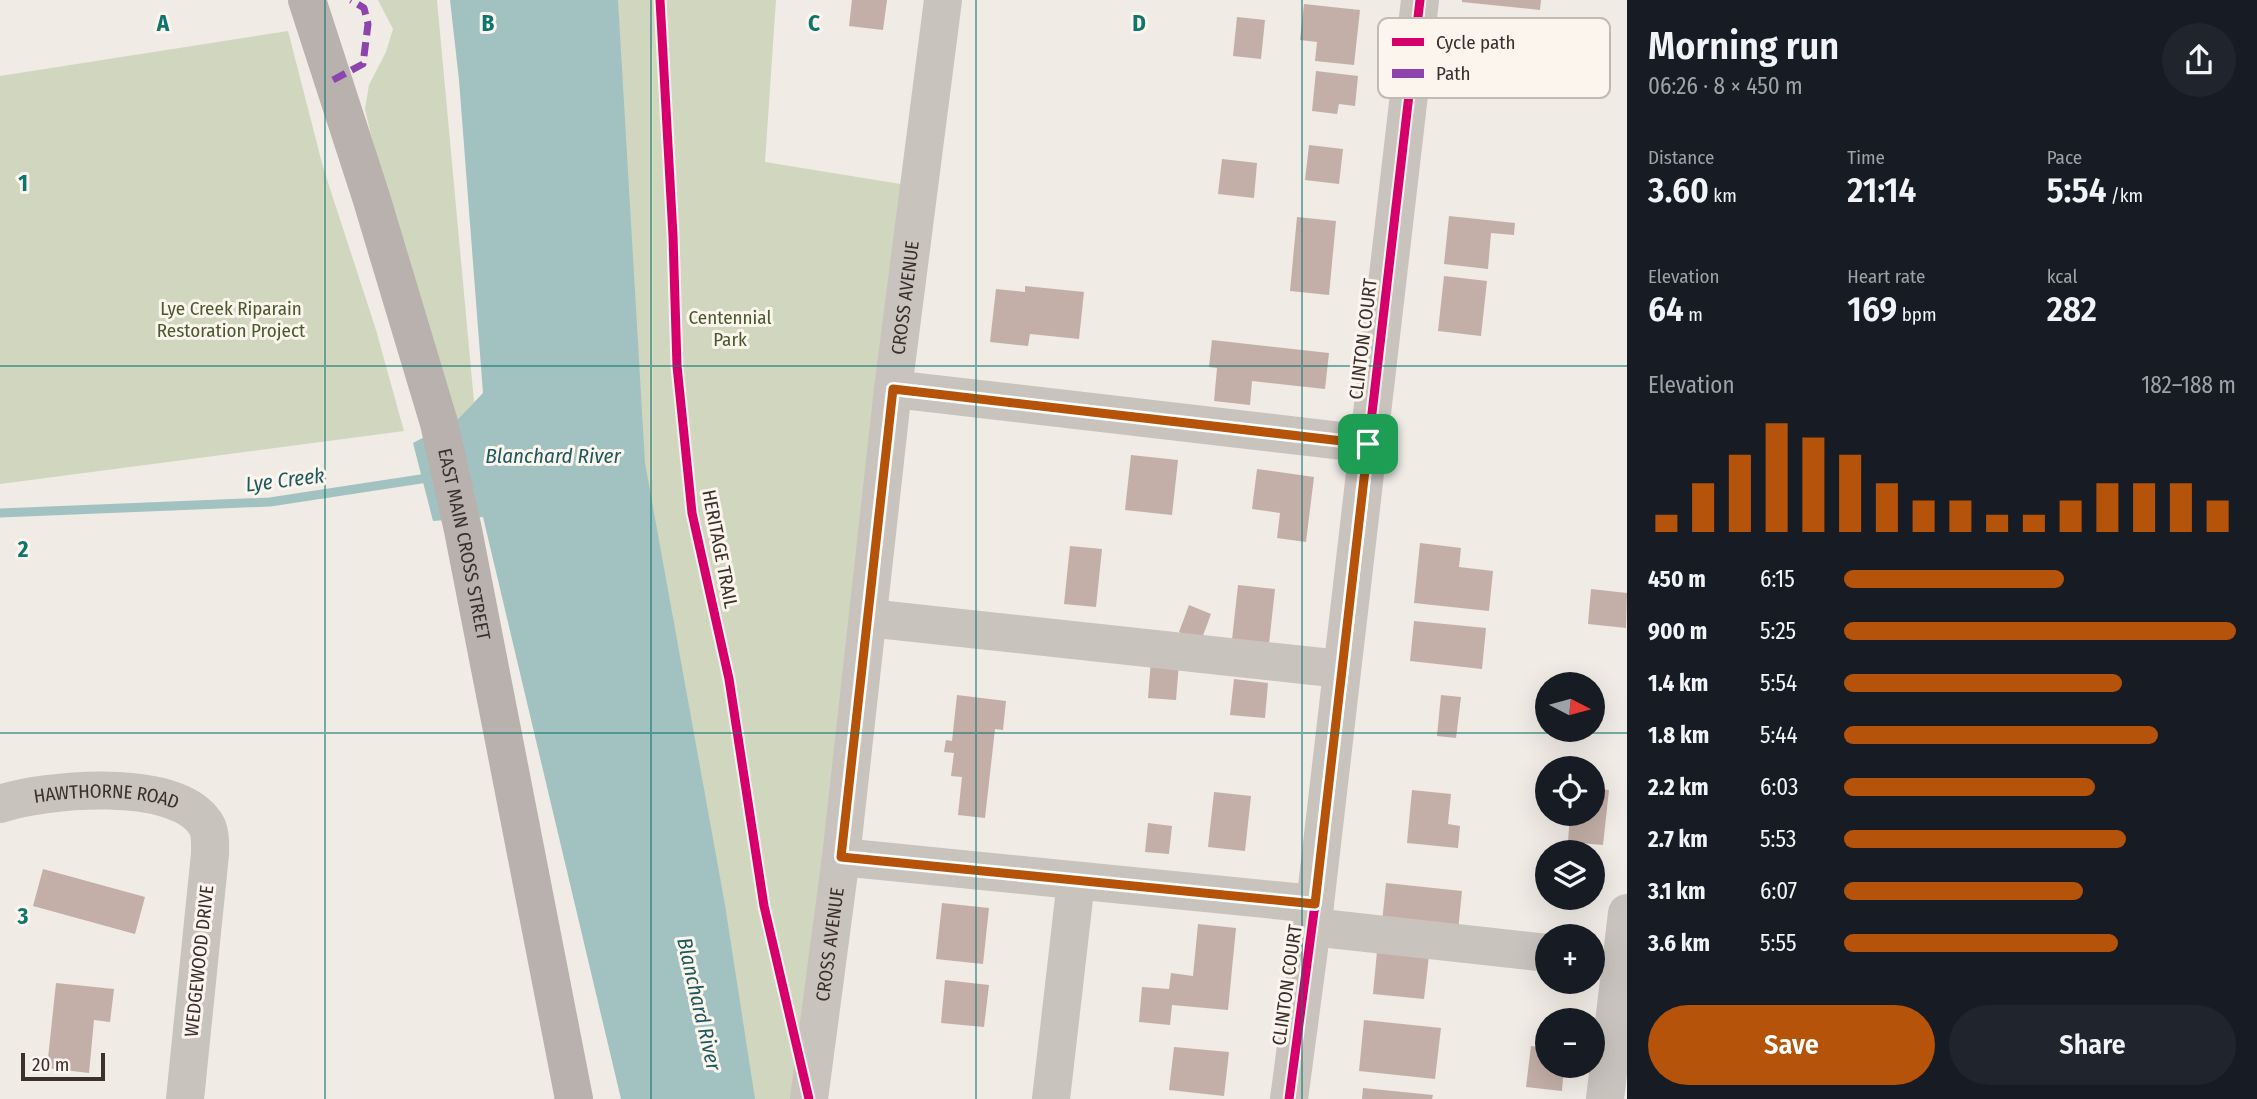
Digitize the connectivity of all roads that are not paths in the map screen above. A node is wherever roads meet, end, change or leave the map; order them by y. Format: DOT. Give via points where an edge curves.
graph roads {
  1 [pos="307,0"];
  2 [pos="943,0"];
  3 [pos="1420,0"];
  4 [pos="1418,18"];
  5 [pos="1409,98"];
  6 [pos="893,389"];
  7 [pos="1368,444"];
  8 [pos="867,618"];
  9 [pos="1341,669"];
  10 [pos="0,804"];
  11 [pos="206,824"];
  12 [pos="841,857"];
  13 [pos="1076,881"];
  14 [pos="1627,913"];
  15 [pos="1314,915"];
  16 [pos="1535,951"];
  17 [pos="1614,961"];
  18 [pos="809,1098"];
  19 [pos="185,1099"];
  20 [pos="574,1099"];
  21 [pos="1051,1099"];
  22 [pos="1289,1099"];
  23 [pos="1605,1099"];
  1 -- 20 [label="main road, EAST MAIN CROSS STREET" via="439,423"];
  2 -- 6 [label="street, CROSS AVENUE"];
  3 -- 4 [label="street, CLINTON COURT"];
  5 -- 7 [label="street, CLINTON COURT"];
  6 -- 7 [label="street"];
  6 -- 8 [label="street, CROSS AVENUE"];
  7 -- 9 [label="street, CLINTON COURT"];
  8 -- 9 [label="street"];
  8 -- 12 [label="street, CROSS AVENUE"];
  9 -- 15 [label="street, CLINTON COURT"];
  10 -- 11 [label="street, HAWTHORNE ROAD" via="58,793 121,791 180,802"];
  11 -- 19 [label="street, WEDGEWOOD DRIVE" via="210,854"];
  12 -- 13 [label="street"];
  12 -- 18 [label="street, CROSS AVENUE"];
  13 -- 15 [label="street"];
  13 -- 21 [label="street"];
  14 -- 17 [label="street"];
  15 -- 16 [label="street"];
  15 -- 22 [label="street, CLINTON COURT"];
  17 -- 23 [label="street"];
}
